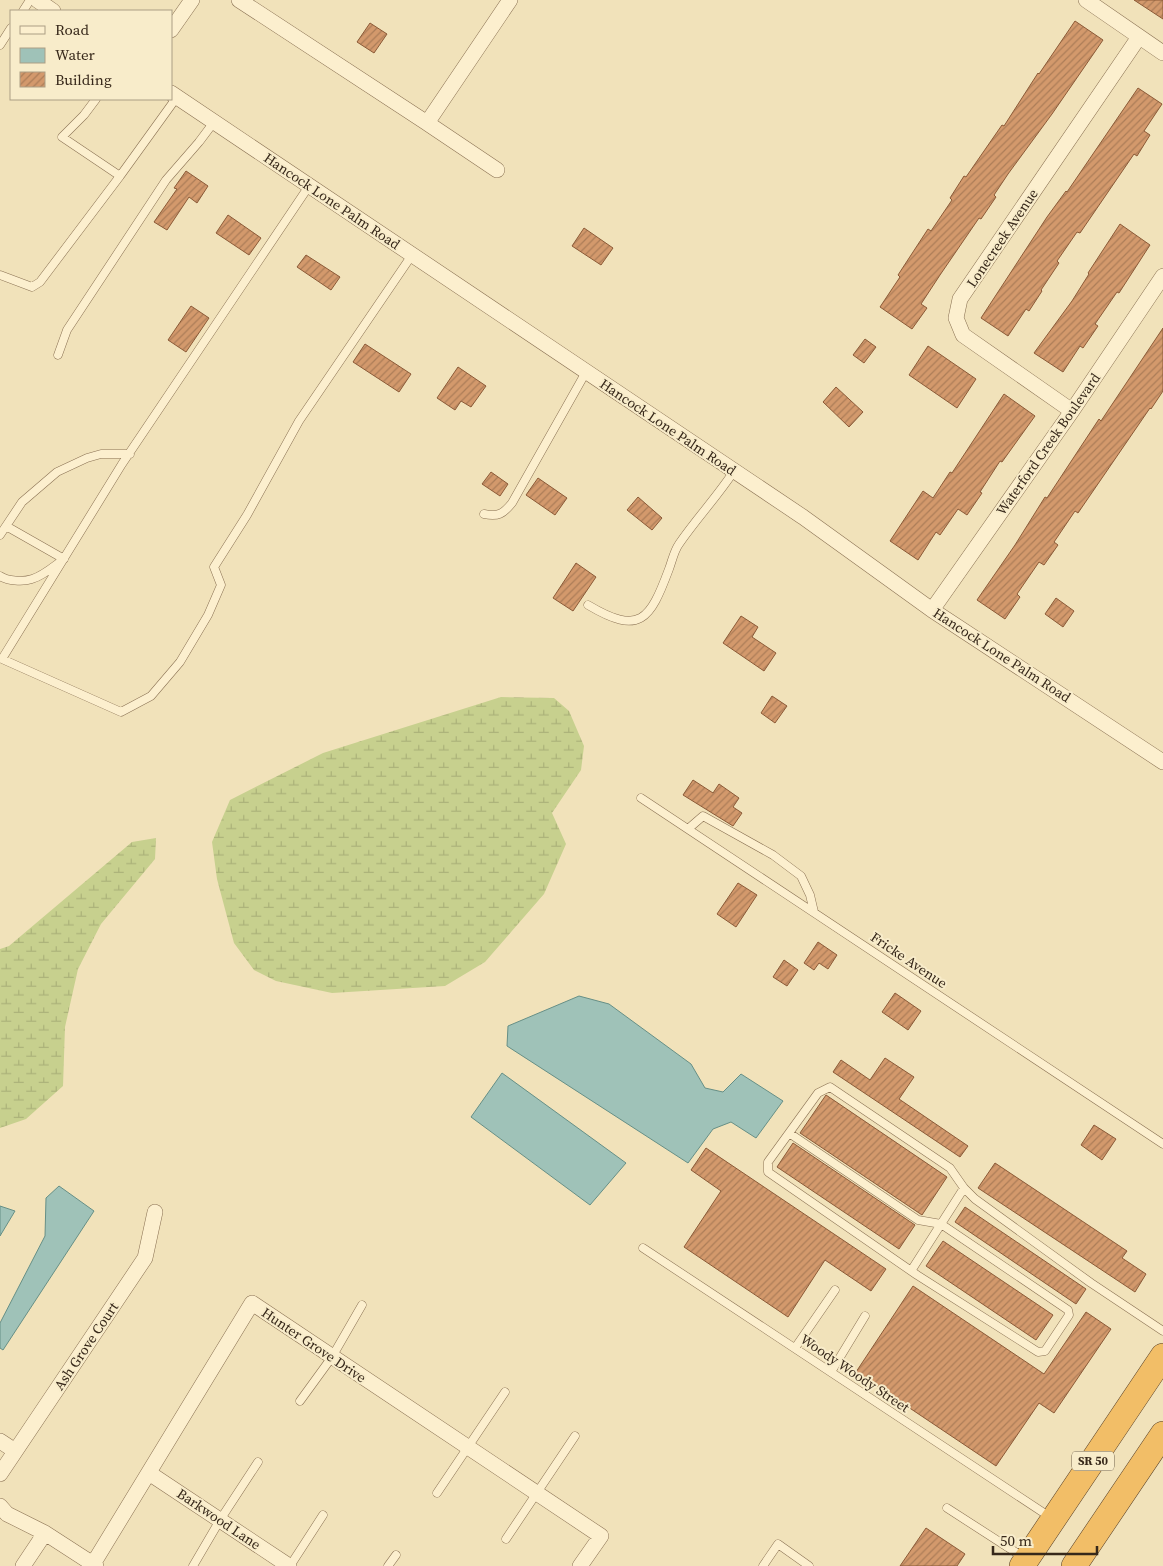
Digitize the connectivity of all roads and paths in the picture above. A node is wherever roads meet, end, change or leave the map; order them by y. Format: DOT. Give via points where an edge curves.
graph roads {
  1 [pos="37,0"];
  2 [pos="192,0"];
  3 [pos="239,0"];
  4 [pos="510,0"];
  5 [pos="1086,0"];
  6 [pos="52,10"];
  7 [pos="172,29"];
  8 [pos="10,30"];
  9 [pos="1139,37"];
  10 [pos="0,45"];
  11 [pos="1163,53"];
  12 [pos="174,95"];
  13 [pos="95,100"];
  14 [pos="171,100"];
  15 [pos="214,122"];
  16 [pos="427,123"];
  17 [pos="497,170"];
  18 [pos="120,176"];
  19 [pos="309,186"];
  20 [pos="412,255"];
  21 [pos="0,275"];
  22 [pos="1163,276"];
  23 [pos="58,355"];
  24 [pos="586,372"];
  25 [pos="1072,411"];
  26 [pos="130,454"];
  27 [pos="734,471"];
  28 [pos="484,514"];
  29 [pos="6,526"];
  30 [pos="0,535"];
  31 [pos="64,559"];
  32 [pos="0,576"];
  33 [pos="588,605"];
  34 [pos="932,610"];
  35 [pos="1163,762"];
  36 [pos="640,798"];
  37 [pos="688,829"];
  38 [pos="814,912"];
  39 [pos="789,1133"];
  40 [pos="1163,1144"];
  41 [pos="964,1188"];
  42 [pos="155,1212"];
  43 [pos="941,1224"];
  44 [pos="643,1248"];
  45 [pos="911,1271"];
  46 [pos="835,1290"];
  47 [pos="362,1305"];
  48 [pos="865,1316"];
  49 [pos="1163,1331"];
  50 [pos="795,1348"];
  51 [pos="1163,1356"];
  52 [pos="332,1357"];
  53 [pos="831,1372"];
  54 [pos="505,1392"];
  55 [pos="300,1401"];
  56 [pos="1163,1434"];
  57 [pos="575,1436"];
  58 [pos="0,1440"];
  59 [pos="468,1448"];
  60 [pos="15,1451"];
  61 [pos="258,1462"];
  62 [pos="149,1473"];
  63 [pos="0,1474"];
  64 [pos="437,1493"];
  65 [pos="536,1494"];
  66 [pos="0,1506"];
  67 [pos="948,1508"];
  68 [pos="323,1515"];
  69 [pos="220,1520"];
  70 [pos="1054,1520"];
  71 [pos="45,1533"];
  72 [pos="506,1539"];
  73 [pos="396,1555"];
  74 [pos="1024,1563"];
  75 [pos="95,1565"];
  76 [pos="806,1565"];
  77 [pos="23,1566"];
  78 [pos="193,1566"];
  79 [pos="289,1566"];
  80 [pos="388,1566"];
  81 [pos="580,1566"];
  82 [pos="763,1566"];
  83 [pos="1074,1566"];
  1 -- 6 [label="street"];
  2 -- 7 [label="street"];
  3 -- 16 [label="street"];
  4 -- 16 [label="street"];
  5 -- 9 [label="street"];
  8 -- 10 [label="lane"];
  9 -- 11 [label="street"];
  9 -- 25 [label="street, Lonecreek Avenue" via="960,299 956,318 964,334"];
  12 -- 15 [label="street, Hancock Lone Palm Road"];
  13 -- 18 [label="lane" via="62,138"];
  14 -- 18 [label="lane"];
  15 -- 19 [label="street, Hancock Lone Palm Road"];
  15 -- 23 [label="lane" via="166,180 67,330"];
  16 -- 17 [label="street"];
  18 -- 21 [label="lane" via="40,282 32,287"];
  19 -- 20 [label="street, Hancock Lone Palm Road"];
  19 -- 26 [label="lane"];
  20 -- 24 [label="street, Hancock Lone Palm Road"];
  20 -- 31 [label="lane" via="299,422 214,567 221,585 180,662 151,696 121,712 2,659"];
  22 -- 25 [label="street, Waterford Creek Boulevard"];
  24 -- 27 [label="street, Hancock Lone Palm Road"];
  24 -- 28 [label="lane" via="512,503 496,517"];
  25 -- 34 [label="street, Waterford Creek Boulevard"];
  26 -- 29 [label="lane" via="101,454 57,472 22,502"];
  26 -- 31 [label="lane"];
  27 -- 33 [label="lane" via="677,546 662,589 650,611 636,621 622,621"];
  27 -- 34 [label="street, Hancock Lone Palm Road"];
  29 -- 30 [label="lane"];
  29 -- 31 [label="lane"];
  31 -- 32 [label="lane" via="32,580"];
  34 -- 35 [label="street, Hancock Lone Palm Road"];
  36 -- 37 [label="lane, Fricke Avenue"];
  37 -- 38 [label="lane, Fricke Avenue"];
  37 -- 38 [label="lane" via="703,816 773,855 801,876"];
  38 -- 40 [label="lane, Fricke Avenue"];
  39 -- 41 [label="lane" via="818,1093 830,1087 950,1168"];
  39 -- 43 [label="lane" via="918,1220"];
  39 -- 45 [label="lane" via="768,1162 768,1172"];
  41 -- 43 [label="lane"];
  41 -- 49 [label="lane"];
  42 -- 60 [label="street, Ash Grove Court" via="145,1258"];
  43 -- 45 [label="lane"];
  43 -- 45 [label="lane" via="1068,1310 1069,1315 1045,1351 1038,1352"];
  44 -- 50 [label="lane, Woody Woody Street"];
  46 -- 50 [label="lane"];
  47 -- 52 [label="lane"];
  48 -- 53 [label="lane"];
  50 -- 53 [label="lane, Woody Woody Street"];
  51 -- 70 [label="highway, SR 50"];
  52 -- 55 [label="lane"];
  52 -- 59 [label="street, Hunter Grove Drive"];
  52 -- 62 [label="street, Hunter Grove Drive" via="252,1304"];
  53 -- 70 [label="lane, Woody Woody Street"];
  54 -- 59 [label="lane"];
  56 -- 83 [label="highway, SR 50"];
  57 -- 65 [label="lane"];
  58 -- 60 [label="street"];
  59 -- 64 [label="lane"];
  59 -- 65 [label="street, Hunter Grove Drive"];
  60 -- 63 [label="street, Ash Grove Court"];
  61 -- 69 [label="lane"];
  62 -- 69 [label="street, Barkwood Lane"];
  62 -- 75 [label="street, Hunter Grove Drive"];
  65 -- 72 [label="lane"];
  65 -- 81 [label="street, Hunter Grove Drive" via="600,1536"];
  66 -- 71 [label="street" via="7,1514"];
  67 -- 74 [label="lane"];
  68 -- 79 [label="lane"];
  69 -- 78 [label="lane"];
  69 -- 79 [label="street, Barkwood Lane"];
  70 -- 74 [label="highway, SR 50"];
  71 -- 75 [label="street"];
  71 -- 77 [label="street"];
  73 -- 80 [label="lane"];
  76 -- 82 [label="lane" via="778,1544"];
}
